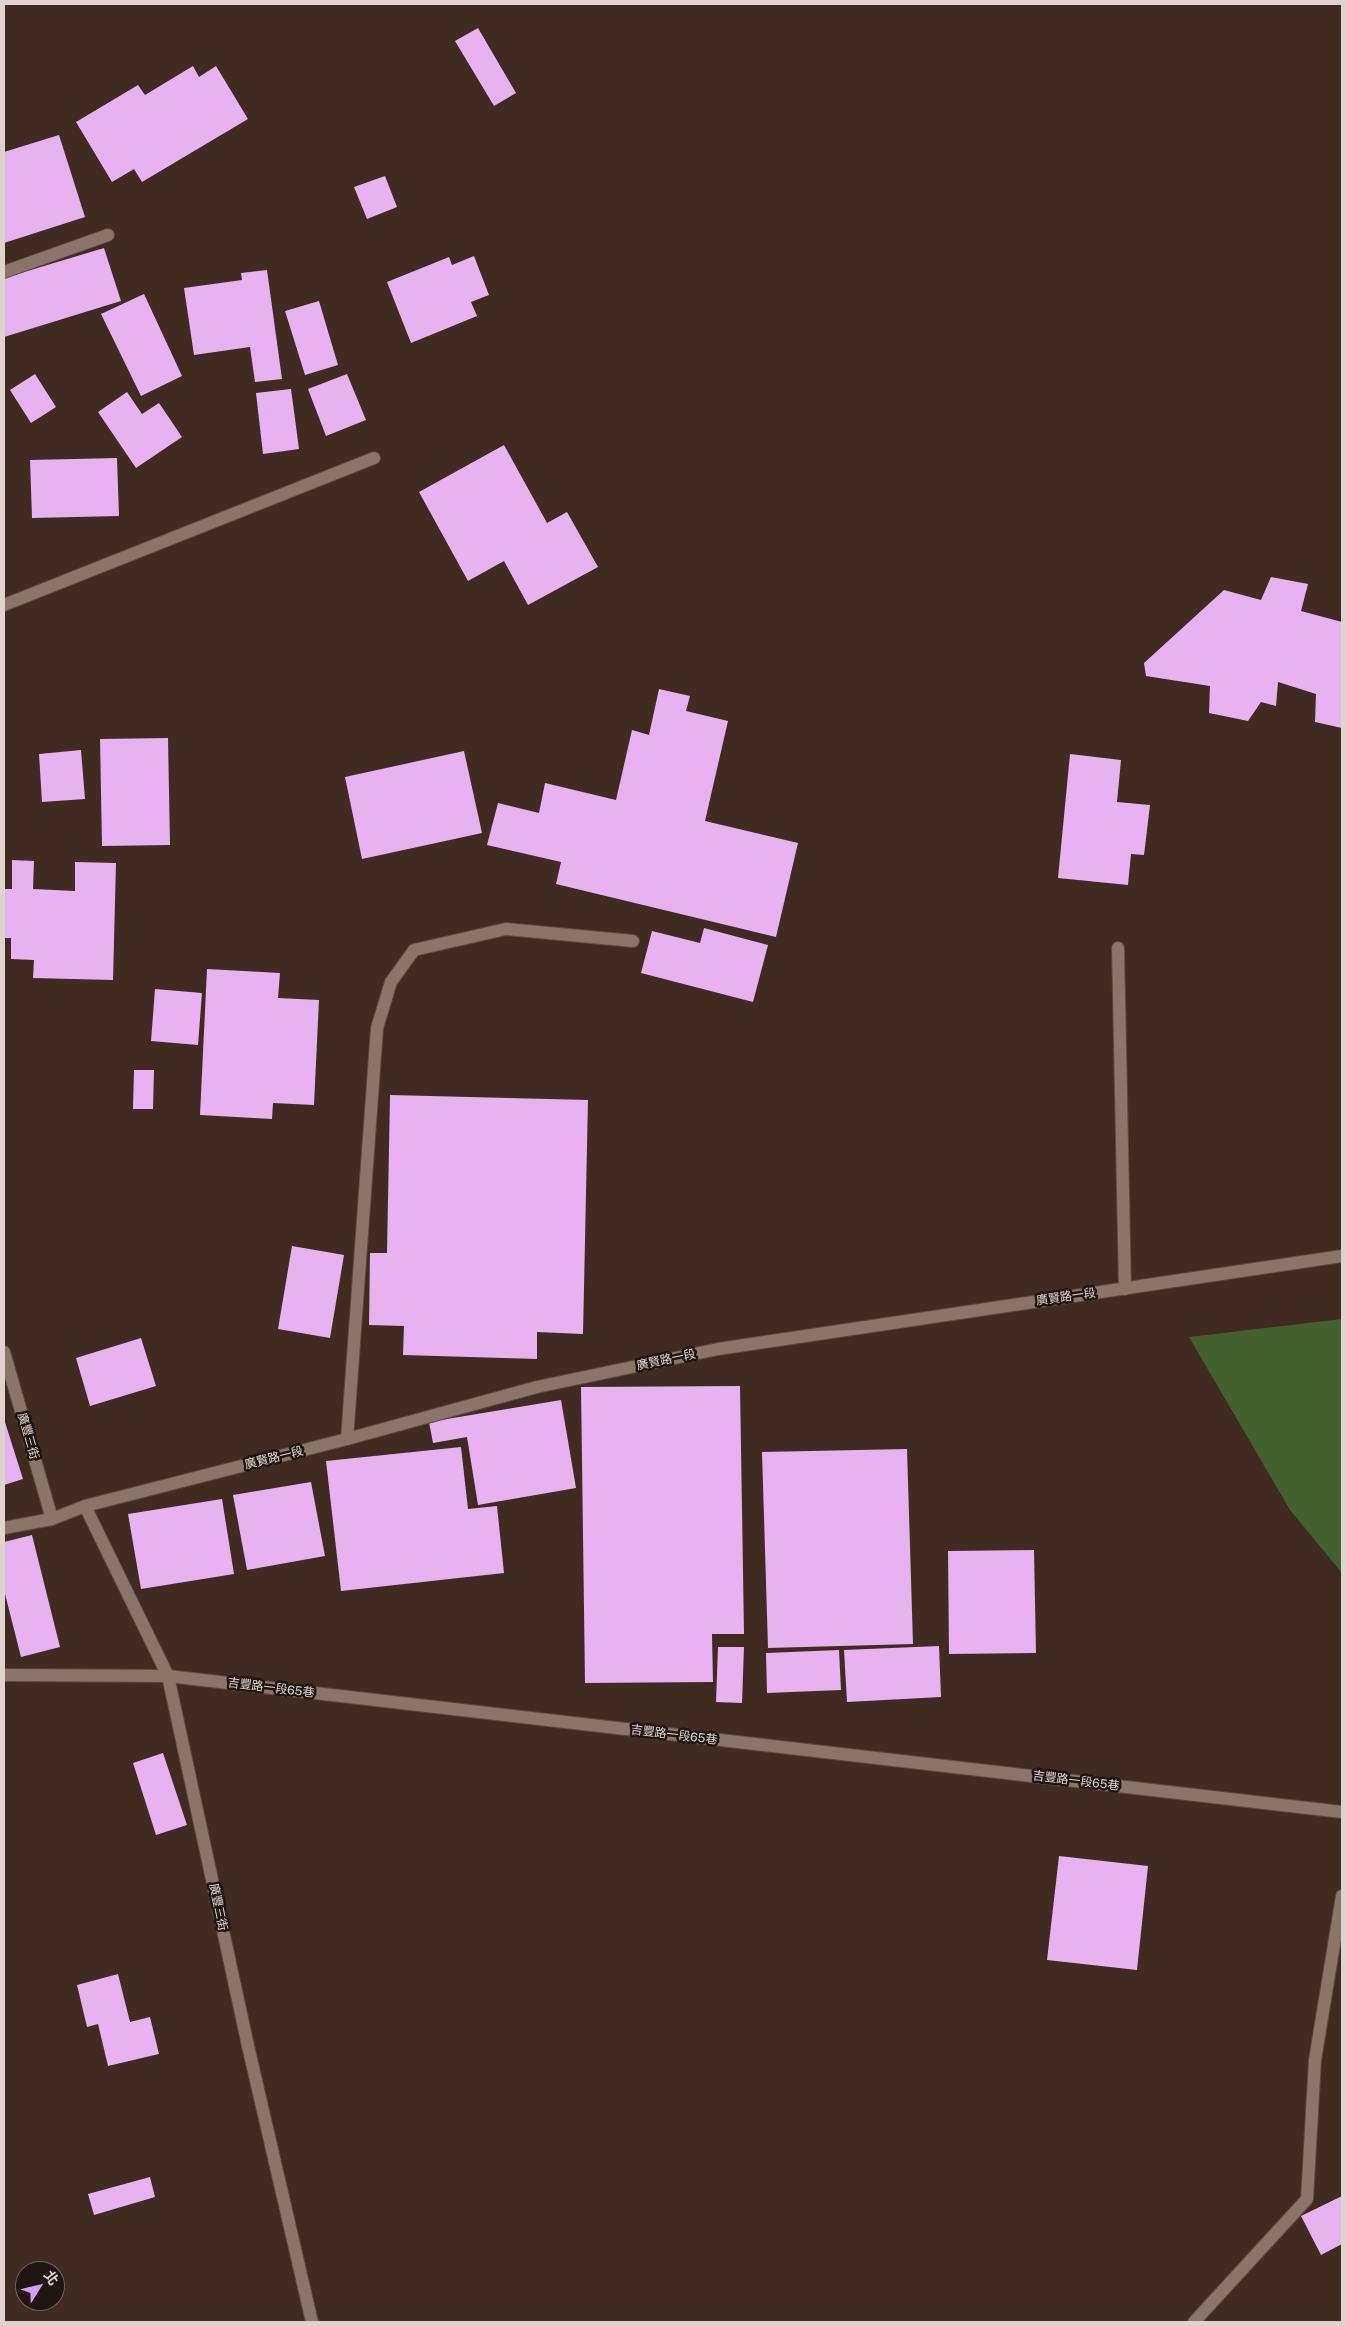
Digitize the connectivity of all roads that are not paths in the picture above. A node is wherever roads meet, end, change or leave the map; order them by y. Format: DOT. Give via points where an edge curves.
graph roads {
  1 [pos="108,235"];
  2 [pos="4,272"];
  3 [pos="374,458"];
  4 [pos="4,605"];
  5 [pos="633,941"];
  6 [pos="1118,948"];
  7 [pos="1342,1256"];
  8 [pos="1125,1289"];
  9 [pos="4,1352"];
  10 [pos="347,1439"];
  11 [pos="85,1506"];
  12 [pos="52,1519"];
  13 [pos="4,1528"];
  14 [pos="4,1675"];
  15 [pos="168,1676"];
  16 [pos="1342,1812"];
  17 [pos="1342,1896"];
  18 [pos="312,2322"];
  19 [pos="1194,2322"];
  1 -- 2 [label="street"];
  3 -- 4 [label="street"];
  5 -- 10 [label="street" via="506,929 414,950 391,982 377,1028"];
  6 -- 8 [label="street"];
  7 -- 8 [label="street, 廣賢路一段"];
  8 -- 10 [label="street, 廣賢路一段" via="718,1349 537,1387"];
  9 -- 12 [label="street, 廣豐三街"];
  10 -- 11 [label="street, 廣賢路一段"];
  11 -- 12 [label="street, 廣賢路一段"];
  11 -- 15 [label="street, 廣豐三街"];
  12 -- 13 [label="street, 廣賢路一段"];
  14 -- 15 [label="street, 吉豐路一段65巷"];
  15 -- 16 [label="street, 吉豐路一段65巷"];
  15 -- 18 [label="street, 廣豐三街"];
  17 -- 19 [label="street" via="1315,2060 1307,2199"];
}
